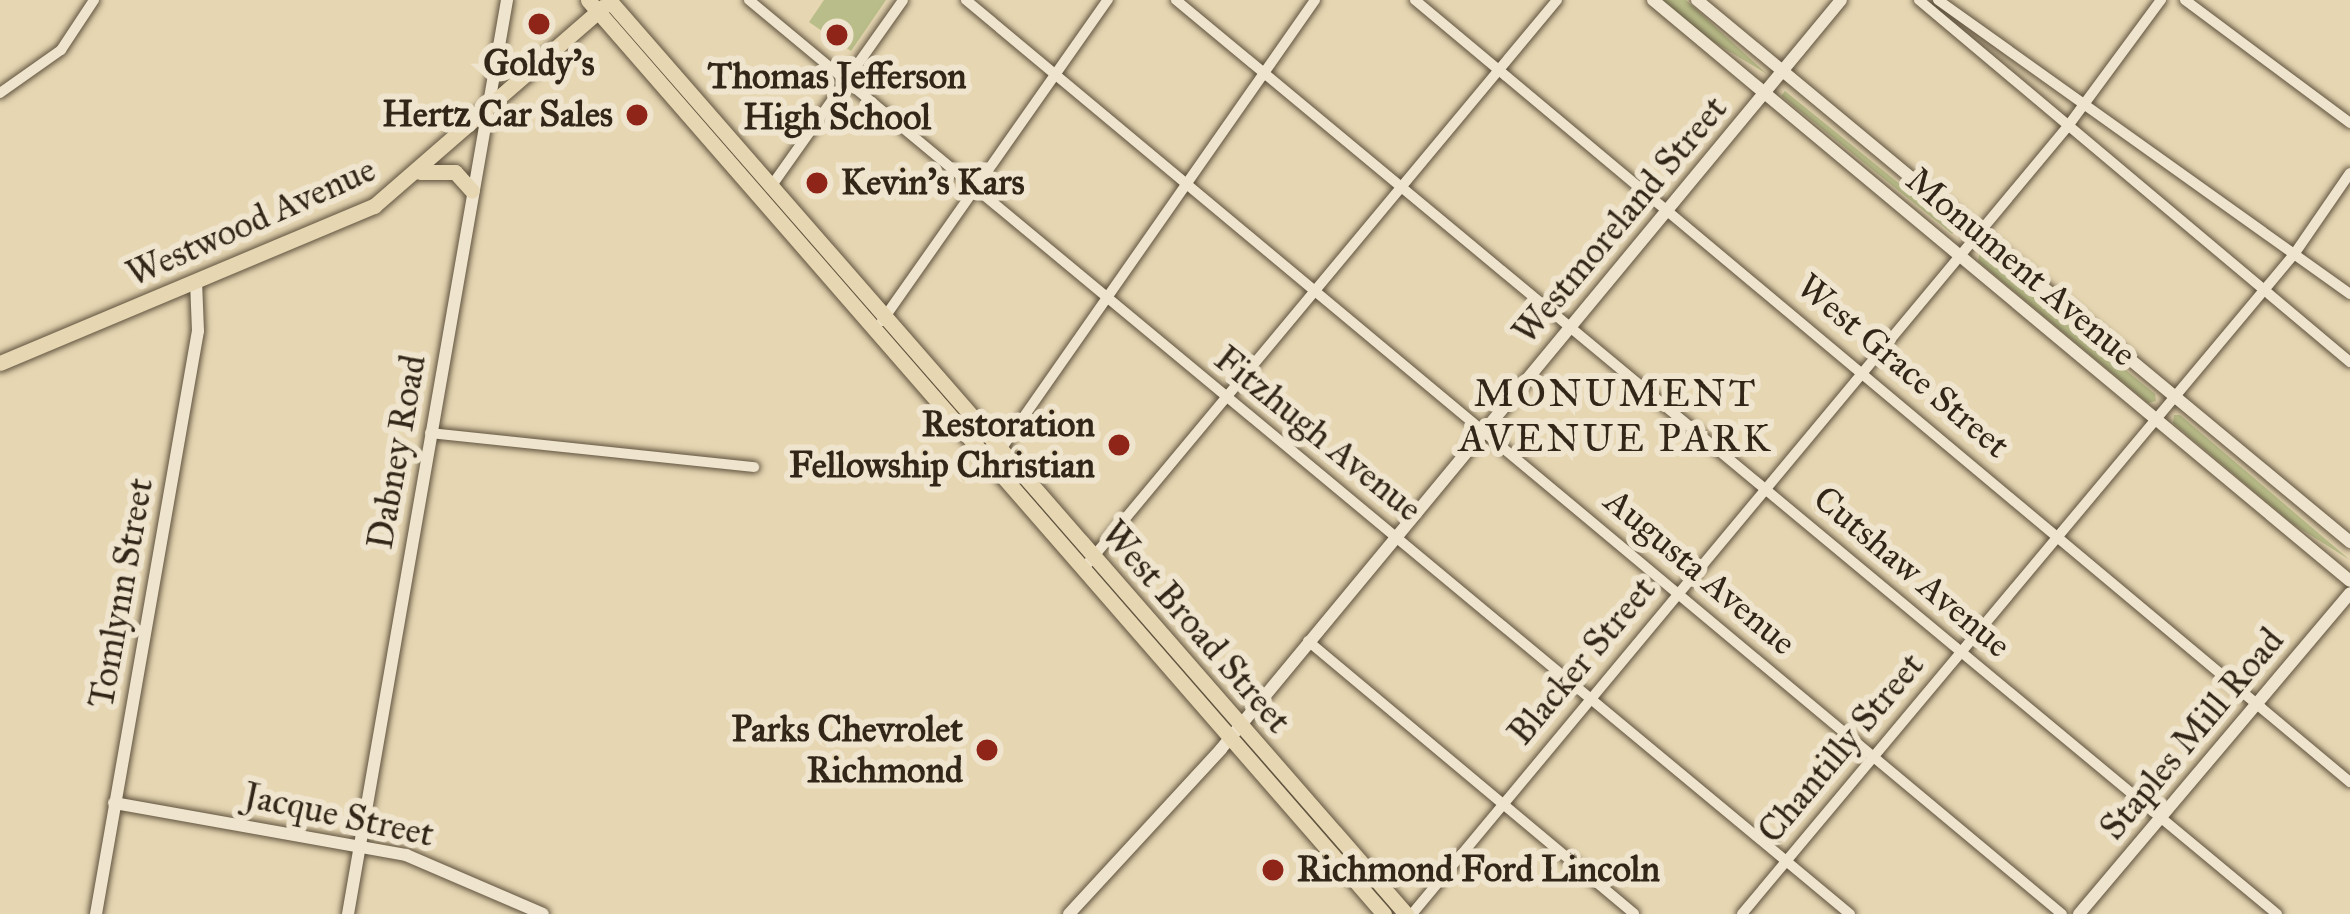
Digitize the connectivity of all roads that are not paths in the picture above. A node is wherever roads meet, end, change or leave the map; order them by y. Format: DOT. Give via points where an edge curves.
graph roads {
  1 [pos="94,0"];
  2 [pos="507,0"];
  3 [pos="749,0"];
  4 [pos="903,0"];
  5 [pos="966,0"];
  6 [pos="1108,0"];
  7 [pos="1176,0"];
  8 [pos="1315,0"];
  9 [pos="1414,0"];
  10 [pos="1558,0"];
  11 [pos="1652,0"];
  12 [pos="1697,0"];
  13 [pos="1841,0"];
  14 [pos="1919,0"];
  15 [pos="1938,0"];
  16 [pos="2161,0"];
  17 [pos="2185,0"];
  18 [pos="603,2"];
  19 [pos="1267,70"];
  20 [pos="1495,70"];
  21 [pos="1783,72"];
  22 [pos="1056,75"];
  23 [pos="846,83"];
  24 [pos="0,93"];
  25 [pos="1766,93"];
  26 [pos="2084,105"];
  27 [pos="487,112"];
  28 [pos="2350,122"];
  29 [pos="2068,127"];
  30 [pos="420,172"];
  31 [pos="2350,173"];
  32 [pos="1188,182"];
  33 [pos="1400,186"];
  34 [pos="472,191"];
  35 [pos="976,191"];
  36 [pos="767,192"];
  37 [pos="1667,210"];
  38 [pos="1977,233"];
  39 [pos="2295,253"];
  40 [pos="1959,254"];
  41 [pos="196,282"];
  42 [pos="1314,290"];
  43 [pos="2263,290"];
  44 [pos="2350,293"];
  45 [pos="1108,296"];
  46 [pos="881,323"];
  47 [pos="1572,325"];
  48 [pos="2350,362"];
  49 [pos="0,363"];
  50 [pos="1863,373"];
  51 [pos="2174,396"];
  52 [pos="1225,398"];
  53 [pos="2156,418"];
  54 [pos="1484,429"];
  55 [pos="430,433"];
  56 [pos="996,456"];
  57 [pos="754,467"];
  58 [pos="1764,488"];
  59 [pos="2057,534"];
  60 [pos="1396,536"];
  61 [pos="2350,542"];
  62 [pos="1089,562"];
  63 [pos="2350,581"];
  64 [pos="1678,592"];
  65 [pos="2350,593"];
  66 [pos="1308,641"];
  67 [pos="1960,652"];
  68 [pos="1589,700"];
  69 [pos="2254,706"];
  70 [pos="1235,730"];
  71 [pos="1872,755"];
  72 [pos="2350,782"];
  73 [pos="114,803"];
  74 [pos="1501,805"];
  75 [pos="2159,817"];
  76 [pos="359,845"];
  77 [pos="1786,861"];
  78 [pos="96,914"];
  79 [pos="348,914"];
  80 [pos="542,914"];
  81 [pos="1069,914"];
  82 [pos="1384,914"];
  83 [pos="1409,914"];
  84 [pos="1634,914"];
  85 [pos="1742,914"];
  86 [pos="1850,914"];
  87 [pos="2062,914"];
  88 [pos="2079,914"];
  89 [pos="2277,914"];
  1 -- 24 [label="street" via="61,50"];
  2 -- 27 [label="street, Dabney Road"];
  3 -- 23 [label="street, Fitzhugh Avenue"];
  4 -- 23 [label="street"];
  5 -- 22 [label="street, Augusta Avenue"];
  6 -- 22 [label="street"];
  7 -- 19 [label="street, Cutshaw Avenue"];
  8 -- 19 [label="street"];
  9 -- 20 [label="street, West Grace Street"];
  10 -- 20 [label="street"];
  11 -- 25 [label="street, Monument Avenue"];
  12 -- 21 [label="street, Monument Avenue"];
  13 -- 21 [label="street, Westmoreland Street"];
  14 -- 29 [label="street"];
  15 -- 26 [label="street"];
  16 -- 26 [label="street, Blacker Street"];
  17 -- 28 [label="street"];
  18 -- 27 [label="main road, Westwood Avenue"];
  18 -- 36 [label="main road, West Broad Street"];
  19 -- 32 [label="street"];
  19 -- 33 [label="street, Cutshaw Avenue"];
  20 -- 33 [label="street"];
  20 -- 37 [label="street, West Grace Street"];
  21 -- 25 [label="street, Westmoreland Street"];
  21 -- 38 [label="street, Monument Avenue"];
  22 -- 32 [label="street, Augusta Avenue"];
  22 -- 35 [label="street"];
  23 -- 35 [label="street, Fitzhugh Avenue"];
  23 -- 36 [label="street"];
  25 -- 37 [label="street, Westmoreland Street"];
  25 -- 40 [label="street, Monument Avenue"];
  26 -- 29 [label="street, Blacker Street"];
  26 -- 39 [label="street"];
  27 -- 30 [label="main road, Westwood Avenue"];
  27 -- 34 [label="street, Dabney Road"];
  29 -- 38 [label="street, Blacker Street"];
  29 -- 43 [label="street"];
  30 -- 34 [label="main road" via="455,172"];
  30 -- 41 [label="main road, Westwood Avenue" via="355,216"];
  31 -- 39 [label="street, Chantilly Street"];
  32 -- 42 [label="street, Augusta Avenue"];
  32 -- 45 [label="street"];
  33 -- 42 [label="street"];
  33 -- 47 [label="street, Cutshaw Avenue"];
  34 -- 55 [label="street, Dabney Road"];
  35 -- 45 [label="street, Fitzhugh Avenue"];
  35 -- 46 [label="street"];
  36 -- 46 [label="main road, West Broad Street"];
  37 -- 47 [label="street, Westmoreland Street"];
  37 -- 50 [label="street, West Grace Street"];
  38 -- 40 [label="street, Blacker Street"];
  38 -- 51 [label="street, Monument Avenue"];
  39 -- 43 [label="street, Chantilly Street"];
  39 -- 44 [label="street"];
  40 -- 50 [label="street, Blacker Street"];
  40 -- 53 [label="street, Monument Avenue"];
  41 -- 49 [label="main road, Westwood Avenue"];
  41 -- 73 [label="street, Tomlynn Street" via="198,331"];
  42 -- 52 [label="street"];
  42 -- 54 [label="street, Augusta Avenue"];
  43 -- 48 [label="street"];
  43 -- 51 [label="street, Chantilly Street"];
  45 -- 52 [label="street, Fitzhugh Avenue"];
  45 -- 56 [label="street"];
  46 -- 56 [label="main road, West Broad Street"];
  47 -- 54 [label="street, Westmoreland Street"];
  47 -- 58 [label="street, Cutshaw Avenue"];
  50 -- 58 [label="street, Blacker Street"];
  50 -- 59 [label="street, West Grace Street"];
  51 -- 53 [label="street, Chantilly Street"];
  51 -- 61 [label="street, Monument Avenue"];
  52 -- 60 [label="street, Fitzhugh Avenue"];
  52 -- 62 [label="street"];
  53 -- 59 [label="street, Chantilly Street"];
  53 -- 63 [label="street, Monument Avenue"];
  54 -- 60 [label="street, Westmoreland Street"];
  54 -- 64 [label="street, Augusta Avenue"];
  55 -- 57 [label="street"];
  55 -- 76 [label="street, Dabney Road"];
  56 -- 62 [label="main road, West Broad Street"];
  58 -- 64 [label="street, Blacker Street"];
  58 -- 67 [label="street, Cutshaw Avenue"];
  59 -- 67 [label="street, Chantilly Street"];
  59 -- 69 [label="street, West Grace Street"];
  60 -- 66 [label="street, Westmoreland Street"];
  60 -- 68 [label="street, Fitzhugh Avenue"];
  62 -- 70 [label="main road, West Broad Street"];
  64 -- 68 [label="street, Blacker Street"];
  64 -- 71 [label="street, Augusta Avenue"];
  65 -- 69 [label="street, Staples Mill Road"];
  66 -- 70 [label="street, Westmoreland Street"];
  66 -- 74 [label="street"];
  67 -- 71 [label="street, Chantilly Street"];
  67 -- 75 [label="street, Cutshaw Avenue"];
  68 -- 74 [label="street, Blacker Street"];
  68 -- 77 [label="street, Fitzhugh Avenue"];
  69 -- 72 [label="street, West Grace Street"];
  69 -- 75 [label="street, Staples Mill Road"];
  70 -- 81 [label="street, Westmoreland Street"];
  70 -- 82 [label="main road, West Broad Street"];
  70 -- 83 [label="main road, West Broad Street"];
  71 -- 77 [label="street, Chantilly Street"];
  71 -- 87 [label="street, Augusta Avenue"];
  73 -- 76 [label="street, Jacque Street"];
  73 -- 78 [label="street, Tomlynn Street"];
  74 -- 83 [label="street, Blacker Street"];
  74 -- 84 [label="street"];
  75 -- 88 [label="street, Staples Mill Road"];
  75 -- 89 [label="street, Cutshaw Avenue"];
  76 -- 79 [label="street, Dabney Road"];
  76 -- 80 [label="street, Jacque Street" via="435,865"];
  77 -- 85 [label="street, Chantilly Street"];
  77 -- 86 [label="street, Fitzhugh Avenue"];
}
